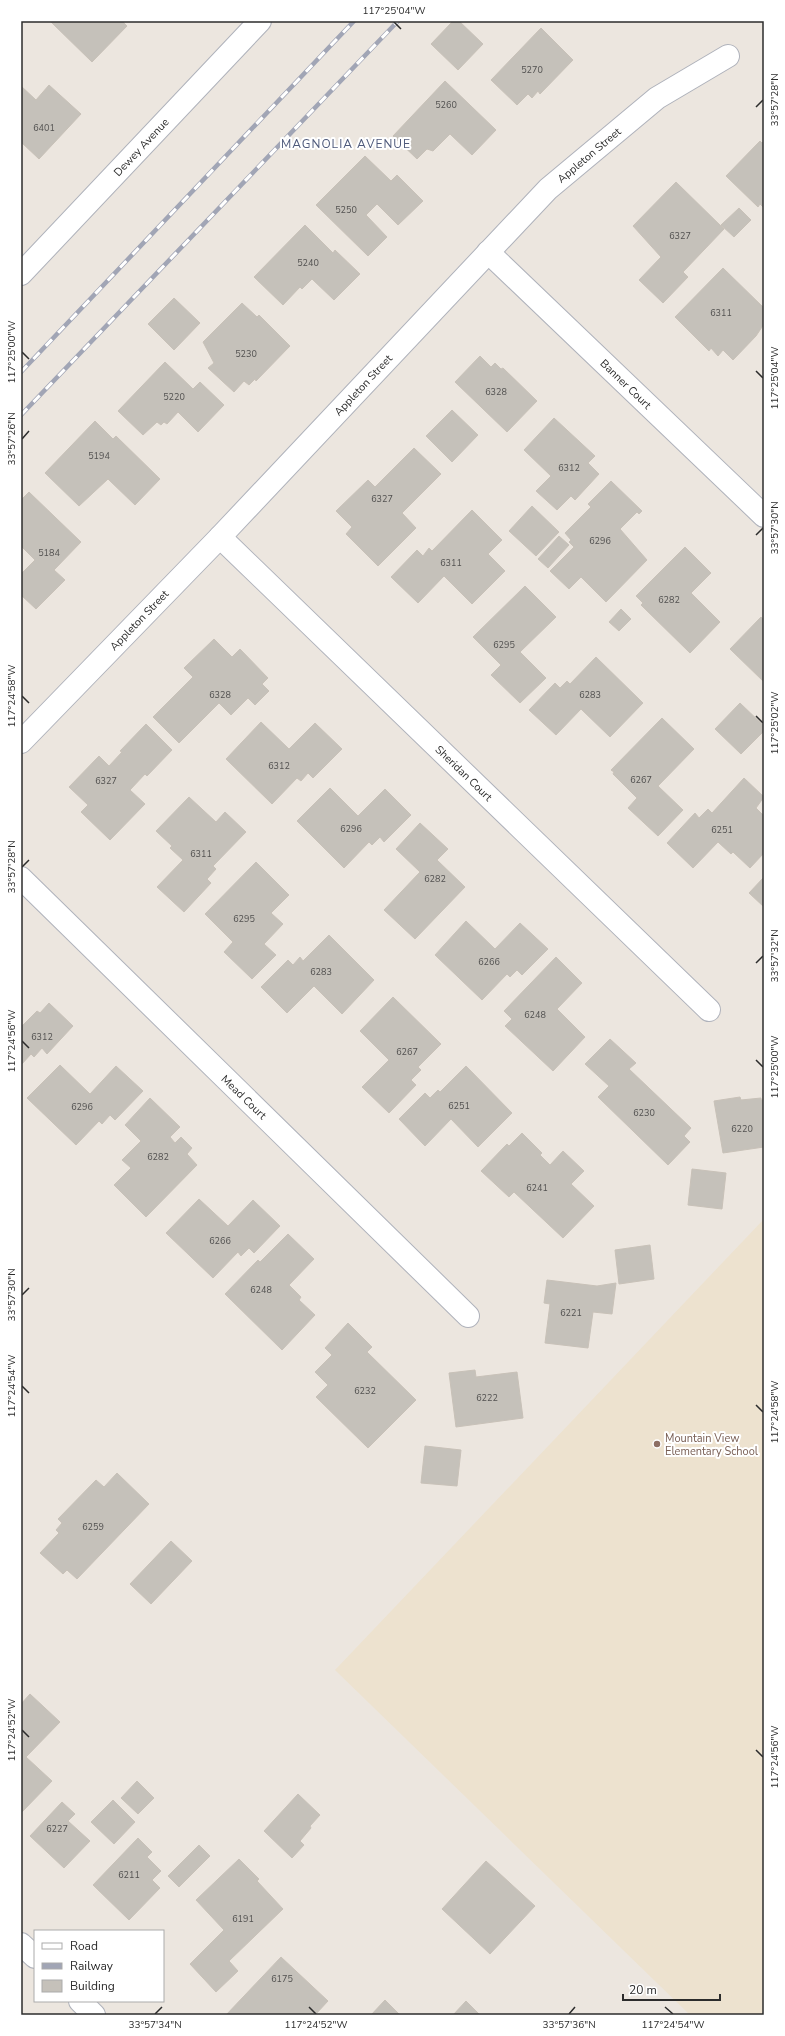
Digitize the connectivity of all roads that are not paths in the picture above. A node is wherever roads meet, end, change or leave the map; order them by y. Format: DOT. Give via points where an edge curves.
graph roads {
  1 [pos="260,21"];
  2 [pos="728,56"];
  3 [pos="488,252"];
  4 [pos="21,274"];
  5 [pos="764,516"];
  6 [pos="220,537"];
  7 [pos="21,742"];
  8 [pos="21,878"];
  9 [pos="709,1010"];
  10 [pos="468,1316"];
  11 [pos="21,1944"];
  12 [pos="34,1956"];
  13 [pos="81,2002"];
  14 [pos="94,2015"];
  1 -- 4 [label="street, Dewey Avenue"];
  2 -- 3 [label="street, Appleton Street" via="657,98 548,189"];
  3 -- 5 [label="street, Banner Court"];
  3 -- 6 [label="street, Appleton Street"];
  6 -- 7 [label="street, Appleton Street"];
  6 -- 9 [label="street, Sheridan Court"];
  8 -- 10 [label="street, Mead Court"];
  11 -- 12 [label="street"];
  13 -- 14 [label="street"];
}
